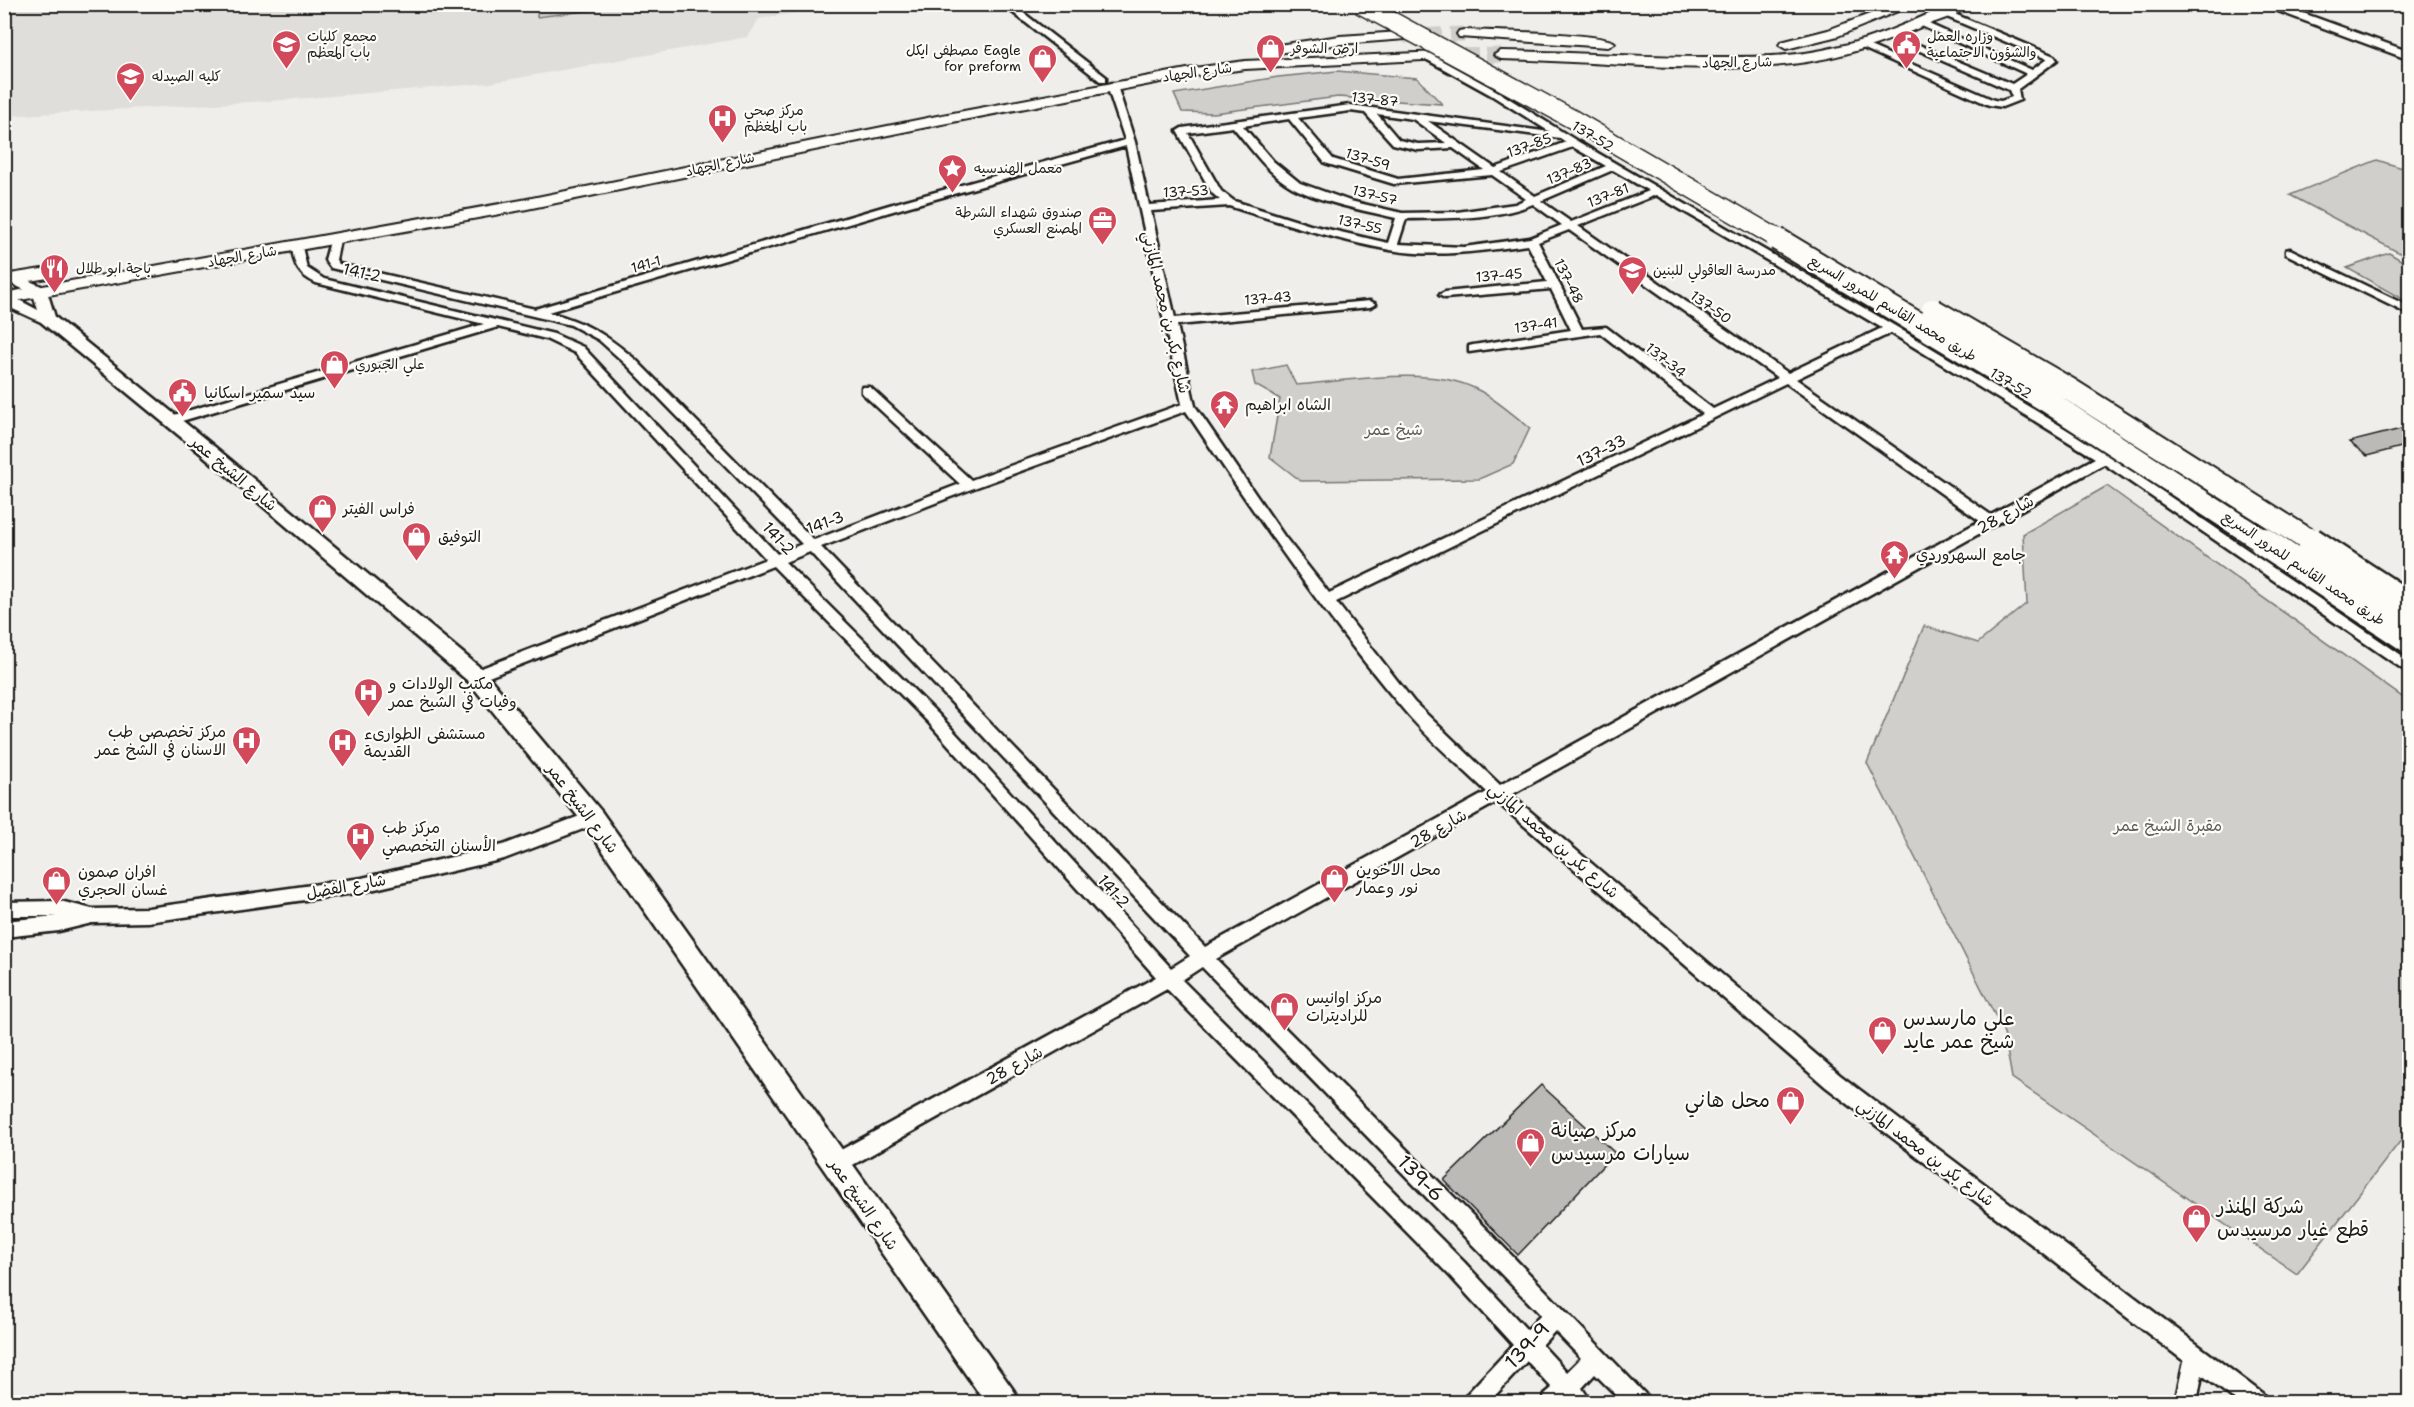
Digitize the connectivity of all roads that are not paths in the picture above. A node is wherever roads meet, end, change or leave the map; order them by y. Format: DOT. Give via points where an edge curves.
graph roads {
  1 [pos="1006,4"];
  2 [pos="1360,4"];
  3 [pos="1398,4"];
  4 [pos="1908,4"];
  5 [pos="1964,4"];
  6 [pos="2265,4"];
  7 [pos="1945,13"];
  8 [pos="1919,24"];
  9 [pos="1464,34"];
  10 [pos="1401,36"];
  11 [pos="1890,36"];
  12 [pos="1860,45"];
  13 [pos="1296,47"];
  14 [pos="1631,51"];
  15 [pos="1501,55"];
  16 [pos="1432,56"];
  17 [pos="2409,56"];
  18 [pos="1308,62"];
  19 [pos="2032,72"];
  20 [pos="1108,82"];
  21 [pos="2013,88"];
  22 [pos="1368,110"];
  23 [pos="1291,116"];
  24 [pos="1414,117"];
  25 [pos="1236,124"];
  26 [pos="1569,140"];
  27 [pos="1130,142"];
  28 [pos="1455,146"];
  29 [pos="746,153"];
  30 [pos="1614,166"];
  31 [pos="1493,172"];
  32 [pos="1657,191"];
  33 [pos="1534,201"];
  34 [pos="1230,203"];
  35 [pos="1144,208"];
  36 [pos="1402,216"];
  37 [pos="1570,226"];
  38 [pos="335,240"];
  39 [pos="1532,241"];
  40 [pos="297,247"];
  41 [pos="1392,247"];
  42 [pos="2290,252"];
  43 [pos="7,277"];
  44 [pos="1554,285"];
  45 [pos="40,291"];
  46 [pos="1445,295"];
  47 [pos="5,298"];
  48 [pos="1370,304"];
  49 [pos="535,312"];
  50 [pos="2409,312"];
  51 [pos="47,319"];
  52 [pos="1168,322"];
  53 [pos="498,323"];
  54 [pos="1891,328"];
  55 [pos="1602,329"];
  56 [pos="1579,334"];
  57 [pos="1473,349"];
  58 [pos="1786,378"];
  59 [pos="866,390"];
  60 [pos="1189,406"];
  61 [pos="1711,414"];
  62 [pos="171,420"];
  63 [pos="2105,458"];
  64 [pos="969,485"];
  65 [pos="1991,522"];
  66 [pos="811,545"];
  67 [pos="774,559"];
  68 [pos="1325,601"];
  69 [pos="2409,607"];
  70 [pos="2409,639"];
  71 [pos="2409,669"];
  72 [pos="476,676"];
  73 [pos="1500,795"];
  74 [pos="593,818"];
  75 [pos="4,909"];
  76 [pos="92,916"];
  77 [pos="4,928"];
  78 [pos="1203,957"];
  79 [pos="1169,979"];
  80 [pos="835,1164"];
  81 [pos="1555,1315"];
  82 [pos="1526,1345"];
  83 [pos="2195,1356"];
  84 [pos="1595,1359"];
  85 [pos="1567,1398"];
  86 [pos="1003,1402"];
  87 [pos="1475,1402"];
  88 [pos="1638,1402"];
  89 [pos="2186,1402"];
  90 [pos="2255,1402"];
  1 -- 20 [label="street"];
  2 -- 70 [label="highway, طريق محمد القاسم للمرور السريع, bridge" via="1574,120 2037,395"];
  3 -- 69 [label="highway, طريق محمد القاسم للمرور السريع, bridge" via="2069,389"];
  4 -- 14 [label="main road, شارع الجهاد" via="1816,38 1767,47"];
  5 -- 7 [label="main road, شارع الجهاد"];
  6 -- 17 [label="street"];
  7 -- 8 [label="main road, شارع الجهاد"];
  7 -- 19 [label="street" via="2051,58"];
  8 -- 11 [label="main road, شارع الجهاد"];
  8 -- 19 [label="street"];
  9 -- 14 [label="main road, شارع الجهاد" via="1563,39"];
  10 -- 13 [label="main road, شارع الجهاد"];
  11 -- 12 [label="main road, شارع الجهاد"];
  11 -- 21 [label="street"];
  12 -- 14 [label="main road, شارع الجهاد" via="1772,62"];
  12 -- 21 [label="street" via="1992,103 2017,98"];
  13 -- 18 [label="main road" via="1312,52"];
  13 -- 20 [label="main road, شارع الجهاد" via="1239,54"];
  14 -- 15 [label="main road, شارع الجهاد" via="1569,56"];
  16 -- 18 [label="main road, شارع الجهاد"];
  16 -- 26 [label="street, 137-52"];
  18 -- 20 [label="main road, شارع الجهاد" via="1245,65"];
  19 -- 21 [label="street"];
  20 -- 27 [label="street, شارع بكر بن محمد المازني"];
  20 -- 29 [label="main road, شارع الجهاد"];
  22 -- 23 [label="street, 137-87" via="1350,108"];
  22 -- 24 [label="street, 137-87"];
  22 -- 28 [label="street" via="1396,142 1419,148"];
  23 -- 25 [label="street, 137-87"];
  23 -- 31 [label="street, 137-59" via="1329,161 1398,182"];
  24 -- 26 [label="street, 137-87"];
  24 -- 28 [label="street, 137-50"];
  25 -- 34 [label="street, 137-87" via="1182,131 1217,193"];
  25 -- 36 [label="street, 137-57" via="1269,163 1296,185"];
  26 -- 30 [label="street, 137-52"];
  26 -- 31 [label="street, 137-85"];
  27 -- 35 [label="street, شارع بكر بن محمد المازني"];
  27 -- 49 [label="street, 141-1" via="964,186"];
  28 -- 31 [label="street, 137-50"];
  29 -- 38 [label="main road, شارع الجهاد" via="525,204"];
  29 -- 43 [label="main road, شارع الجهاد" via="388,218"];
  30 -- 32 [label="street, 137-52"];
  30 -- 33 [label="street, 137-83"];
  31 -- 33 [label="street, 137-50"];
  32 -- 37 [label="street, 137-81"];
  32 -- 54 [label="street, 137-52"];
  33 -- 36 [label="street, 137-57" via="1457,215"];
  33 -- 37 [label="street, 137-50"];
  34 -- 35 [label="street, 137-53"];
  34 -- 41 [label="street, 137-55"];
  35 -- 52 [label="street, شارع بكر بن محمد المازني"];
  36 -- 41 [label="street"];
  37 -- 39 [label="street, 137-55"];
  37 -- 58 [label="street, 137-50"];
  38 -- 40 [label="main road, شارع الجهاد"];
  38 -- 49 [label="street, 141-2" via="330,260 335,266"];
  39 -- 41 [label="street, 137-55" via="1464,250"];
  39 -- 44 [label="street, 137-48"];
  40 -- 45 [label="main road, شارع الجهاد"];
  40 -- 53 [label="street, 141-2" via="300,267 320,281"];
  42 -- 50 [label="street"];
  43 -- 45 [label="street"];
  44 -- 46 [label="street, 137-45"];
  44 -- 56 [label="street, 137-48"];
  45 -- 47 [label="main road, شارع الجهاد"];
  45 -- 51 [label="street"];
  47 -- 51 [label="street, شارع الشيخ عمر"];
  48 -- 52 [label="street, 137-43"];
  49 -- 53 [label="street, 141-1"];
  49 -- 66 [label="street, 141-2" via="575,323 603,338"];
  51 -- 62 [label="street, شارع الشيخ عمر"];
  52 -- 60 [label="street, شارع بكر بن محمد المازني"];
  53 -- 62 [label="street, 141-1"];
  53 -- 67 [label="street, 141-2" via="550,336 579,350"];
  54 -- 58 [label="street, 137-33"];
  54 -- 63 [label="street, 137-52"];
  55 -- 56 [label="street, 137-41"];
  55 -- 61 [label="street, 137-34"];
  56 -- 57 [label="street, 137-41"];
  58 -- 61 [label="street, 137-33"];
  58 -- 65 [label="street, 137-50"];
  59 -- 64 [label="street"];
  60 -- 64 [label="street, 141-3"];
  60 -- 68 [label="street, شارع بكر بن محمد المازني"];
  61 -- 68 [label="street, 137-33"];
  62 -- 72 [label="street, شارع الشيخ عمر"];
  63 -- 65 [label="street, شارع 28"];
  63 -- 71 [label="street, 137-52"];
  64 -- 66 [label="street, 141-3"];
  65 -- 73 [label="street, شارع 28"];
  66 -- 67 [label="street, 141-3"];
  66 -- 78 [label="street, 141-2"];
  67 -- 72 [label="street, 141-3"];
  67 -- 79 [label="street, 141-2" via="933,718"];
  68 -- 73 [label="street, شارع بكر بن محمد المازني" via="1409,706"];
  72 -- 74 [label="street, شارع الشيخ عمر"];
  73 -- 78 [label="street, شارع 28"];
  73 -- 83 [label="street, شارع بكر بن محمد المازني" via="1833,1081"];
  74 -- 76 [label="street, شارع الفضل" via="504,852 362,885 148,915"];
  74 -- 80 [label="street, شارع الشيخ عمر"];
  75 -- 76 [label="street, شارع الفضل" via="62,908"];
  76 -- 77 [label="street, شارع الفضل" via="59,924"];
  78 -- 79 [label="street, شارع 28"];
  78 -- 81 [label="street, 139-6"];
  79 -- 80 [label="street, شارع 28"];
  79 -- 82 [label="street" via="1457,1269"];
  80 -- 86 [label="street, شارع الشيخ عمر"];
  81 -- 82 [label="street, 139-9"];
  81 -- 84 [label="street, 139-6"];
  82 -- 85 [label="street"];
  82 -- 87 [label="street, 139-9"];
  83 -- 89 [label="street"];
  83 -- 90 [label="street, شارع بكر بن محمد المازني"];
  84 -- 85 [label="street"];
  84 -- 88 [label="street, 139-6"];
}
